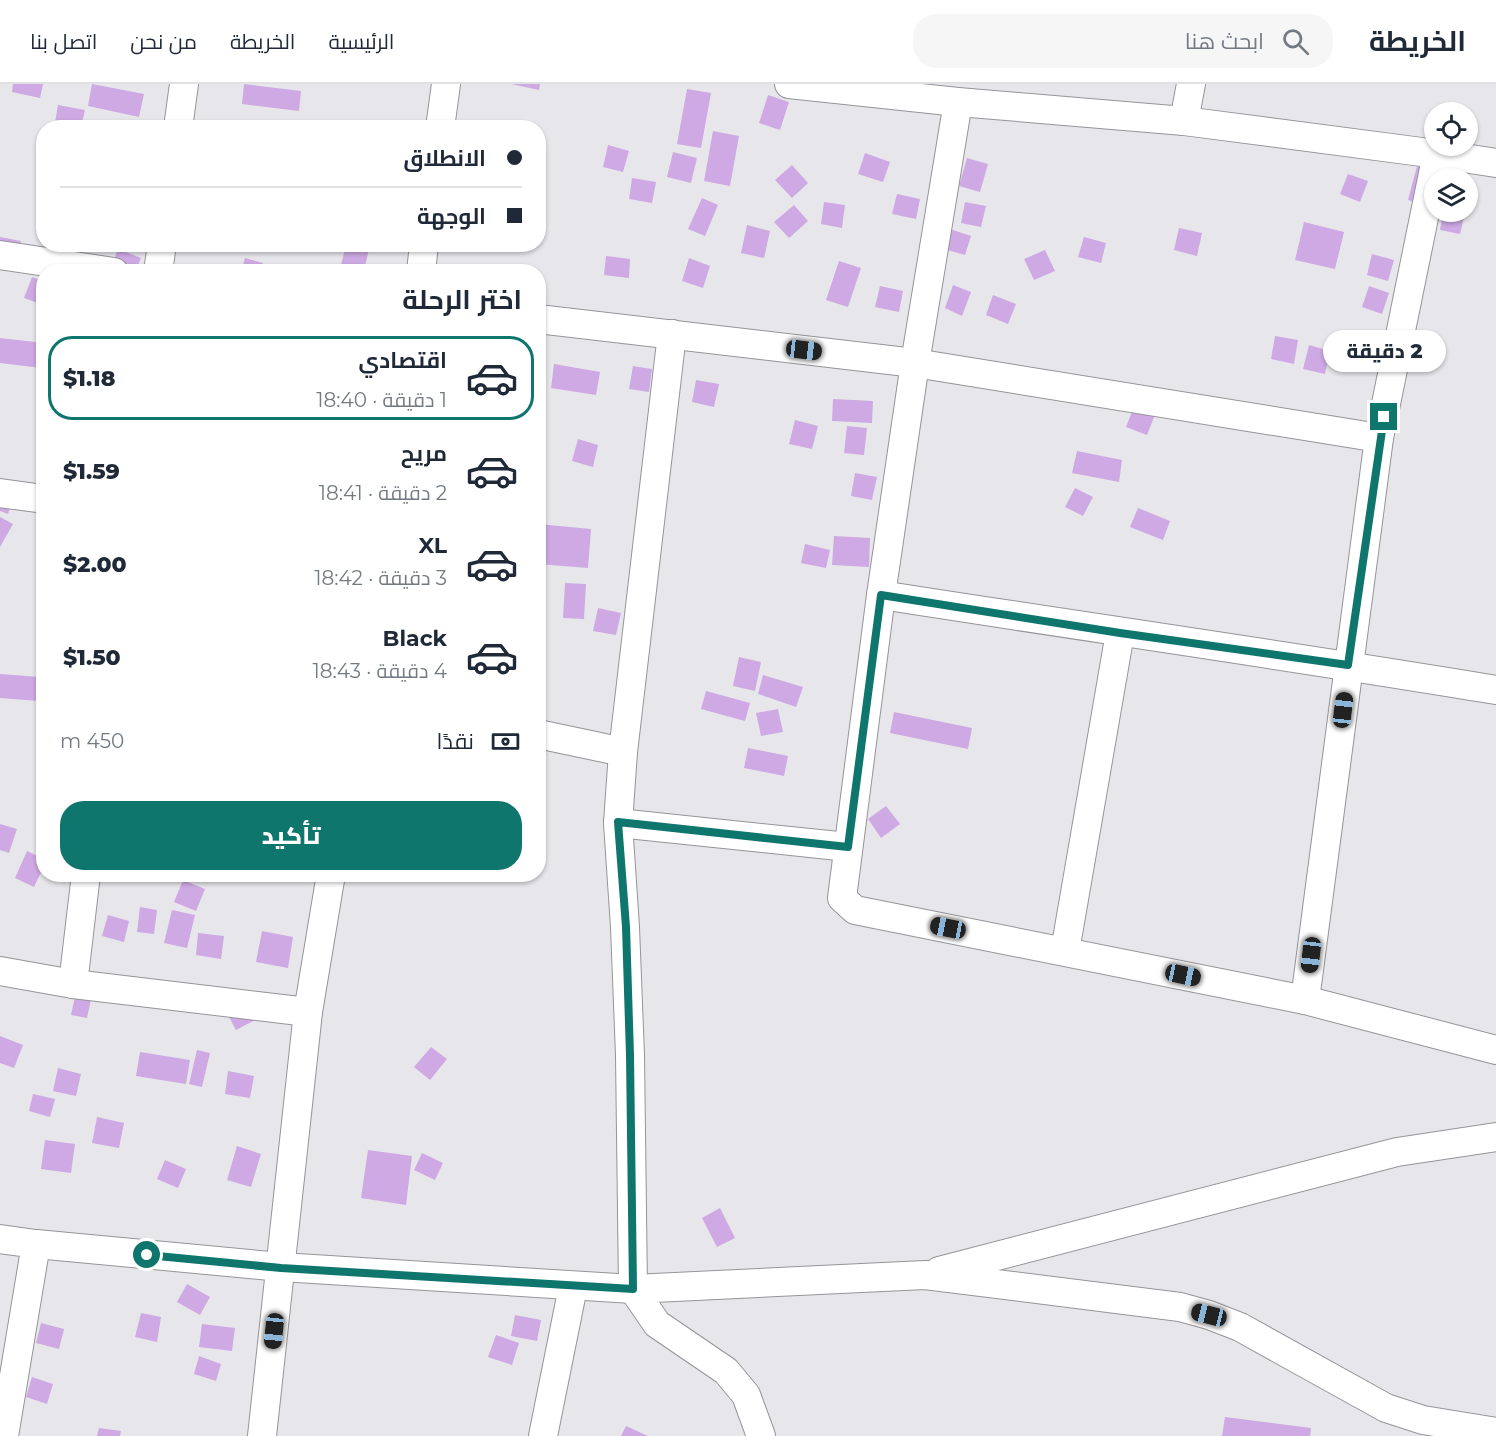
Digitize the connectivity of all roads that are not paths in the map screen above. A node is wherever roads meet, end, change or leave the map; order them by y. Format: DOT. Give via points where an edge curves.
graph roads {
  1 [pos="184,84"];
  2 [pos="446,84"];
  3 [pos="789,84"];
  4 [pos="1191,84"];
  5 [pos="958,102"];
  6 [pos="179,120"];
  7 [pos="441,120"];
  8 [pos="1184,121"];
  9 [pos="1424,152"];
  10 [pos="1437,156"];
  11 [pos="1450,156"];
  12 [pos="1496,163"];
  13 [pos="0,255"];
  14 [pos="60,264"];
  15 [pos="546,320"];
  16 [pos="672,334"];
  17 [pos="915,363"];
  18 [pos="1379,438"];
  19 [pos="0,493"];
  20 [pos="36,498"];
  21 [pos="881,595"];
  22 [pos="1120,633"];
  23 [pos="1348,665"];
  24 [pos="1496,690"];
  25 [pos="546,736"];
  26 [pos="623,752"];
  27 [pos="618,822"];
  28 [pos="848,847"];
  29 [pos="85,882"];
  30 [pos="330,882"];
  31 [pos="1065,951"];
  32 [pos="0,971"];
  33 [pos="73,984"];
  34 [pos="1305,1000"];
  35 [pos="308,1012"];
  36 [pos="1496,1050"];
  37 [pos="1496,1137"];
  38 [pos="0,1239"];
  39 [pos="36,1244"];
  40 [pos="281,1268"];
  41 [pos="925,1275"];
  42 [pos="573,1287"];
  43 [pos="633,1289"];
  44 [pos="1496,1432"];
  45 [pos="4,1436"];
  46 [pos="262,1436"];
  47 [pos="543,1436"];
  48 [pos="761,1436"];
  1 -- 6 [label="street"];
  2 -- 7 [label="street"];
  3 -- 5 [label="street"];
  4 -- 8 [label="street"];
  5 -- 8 [label="street"];
  5 -- 17 [label="street"];
  8 -- 9 [label="street"];
  10 -- 18 [label="street"];
  11 -- 12 [label="street"];
  13 -- 14 [label="street"];
  15 -- 16 [label="street"];
  16 -- 17 [label="street"];
  16 -- 26 [label="street"];
  17 -- 18 [label="street"];
  17 -- 21 [label="street"];
  18 -- 23 [label="street"];
  19 -- 20 [label="street"];
  21 -- 22 [label="street"];
  21 -- 28 [label="street"];
  22 -- 23 [label="street"];
  22 -- 31 [label="street"];
  23 -- 24 [label="street"];
  23 -- 34 [label="street"];
  25 -- 26 [label="street"];
  26 -- 27 [label="street"];
  27 -- 28 [label="street"];
  27 -- 43 [label="street" via="626,927"];
  28 -- 31 [label="street" via="842,898 855,910"];
  29 -- 33 [label="street"];
  30 -- 35 [label="street"];
  31 -- 34 [label="street"];
  32 -- 33 [label="street"];
  33 -- 35 [label="street"];
  34 -- 36 [label="street"];
  35 -- 40 [label="street"];
  37 -- 41 [label="street" via="1397,1152"];
  38 -- 39 [label="street"];
  39 -- 40 [label="street"];
  39 -- 45 [label="street"];
  40 -- 42 [label="street"];
  40 -- 46 [label="street"];
  41 -- 43 [label="street"];
  41 -- 44 [label="street" via="1180,1307 1240,1327 1386,1408 1423,1420"];
  42 -- 43 [label="street"];
  42 -- 47 [label="street"];
  43 -- 48 [label="street" via="657,1324 726,1371 746,1395"];
}
